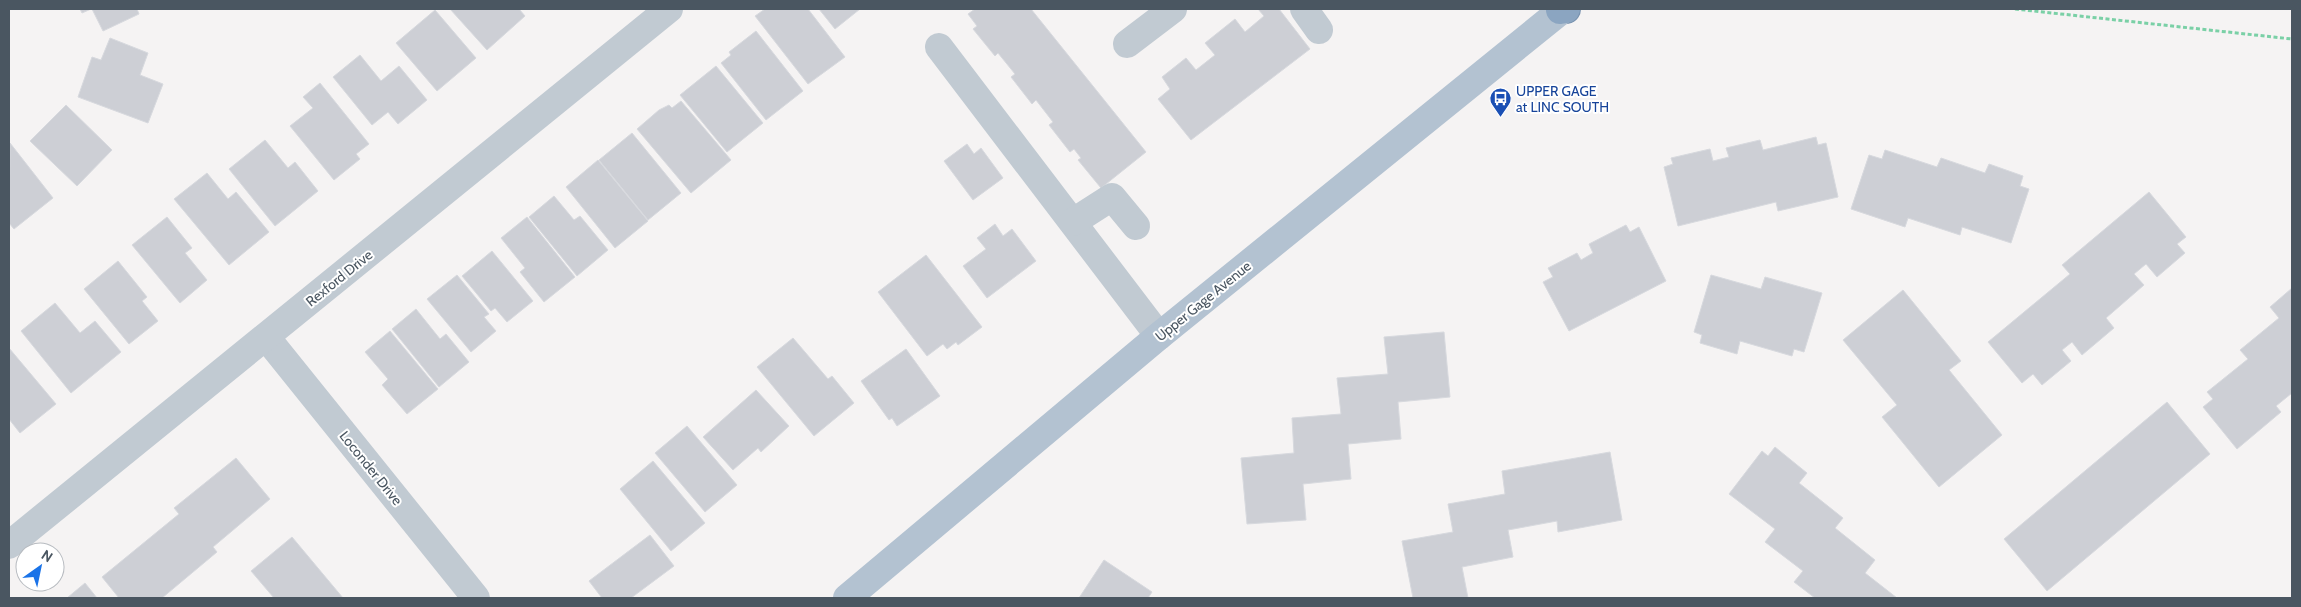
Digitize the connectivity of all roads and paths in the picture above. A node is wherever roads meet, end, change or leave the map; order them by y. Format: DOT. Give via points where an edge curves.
graph roads {
  1 [pos="669,9"];
  2 [pos="1173,9"];
  3 [pos="1563,9"];
  4 [pos="2015,9"];
  5 [pos="2292,39"];
  6 [pos="1127,44"];
  7 [pos="939,48"];
  8 [pos="1073,222"];
  9 [pos="1136,226"];
  10 [pos="1159,336"];
  11 [pos="266,337"];
  12 [pos="9,546"];
  13 [pos="476,598"];
  14 [pos="847,598"];
  1 -- 11 [label="street, Rexford Drive"];
  2 -- 6 [label="street"];
  3 -- 10 [label="main road, Upper Gage Avenue"];
  4 -- 5 [label="path"];
  7 -- 8 [label="street"];
  8 -- 9 [label="street" via="1112,197"];
  8 -- 10 [label="street"];
  10 -- 14 [label="main road, Upper Gage Avenue"];
  11 -- 12 [label="street, Rexford Drive"];
  11 -- 13 [label="street, Loconder Drive"];
}
